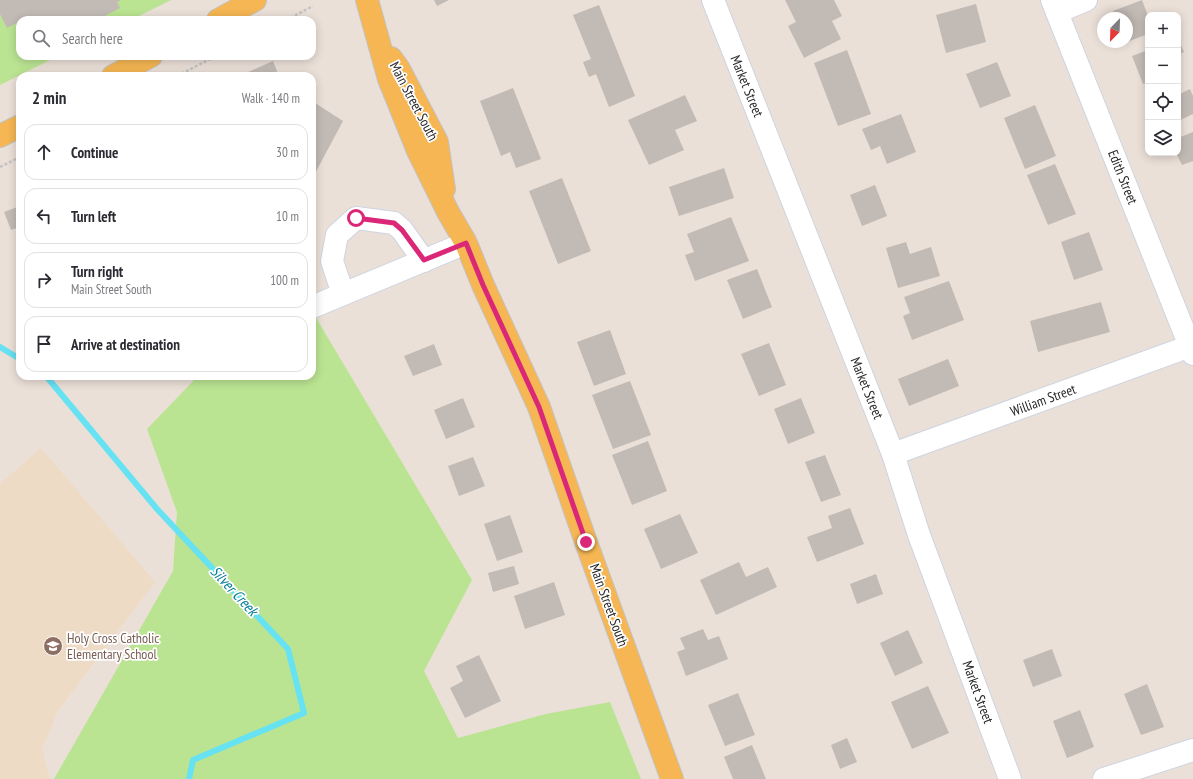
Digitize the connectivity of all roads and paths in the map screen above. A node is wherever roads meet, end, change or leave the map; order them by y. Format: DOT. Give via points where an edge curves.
graph roads {
  1 [pos="256,0"];
  2 [pos="367,0"];
  3 [pos="713,0"];
  4 [pos="1086,0"];
  5 [pos="313,6"];
  6 [pos="1054,6"];
  7 [pos="226,16"];
  8 [pos="294,16"];
  9 [pos="143,60"];
  10 [pos="208,60"];
  11 [pos="121,72"];
  12 [pos="185,72"];
  13 [pos="16,128"];
  14 [pos="0,136"];
  15 [pos="16,159"];
  16 [pos="0,167"];
  17 [pos="466,243"];
  18 [pos="424,260"];
  19 [pos="343,294"];
  20 [pos="316,305"];
  21 [pos="1192,349"];
  22 [pos="893,454"];
  23 [pos="1193,750"];
  24 [pos="672,779"];
  25 [pos="1010,779"];
  26 [pos="1104,779"];
  1 -- 7 [label="main road"];
  2 -- 17 [label="main road, Main Street South" via="378,40 399,69 437,142 448,212"];
  3 -- 22 [label="street, Market Street"];
  4 -- 6 [label="street"];
  5 -- 8 [label="path"];
  6 -- 21 [label="street, Edith Street"];
  9 -- 11 [label="main road"];
  10 -- 12 [label="path"];
  13 -- 14 [label="main road"];
  15 -- 16 [label="path"];
  17 -- 18 [label="street"];
  17 -- 24 [label="main road, Main Street South" via="539,407"];
  18 -- 19 [label="street"];
  18 -- 19 [label="street" via="394,223 356,218 337,235 332,261"];
  19 -- 20 [label="street"];
  21 -- 22 [label="street, William Street"];
  22 -- 25 [label="street, Market Street" via="919,535"];
  23 -- 26 [label="street"];
}
